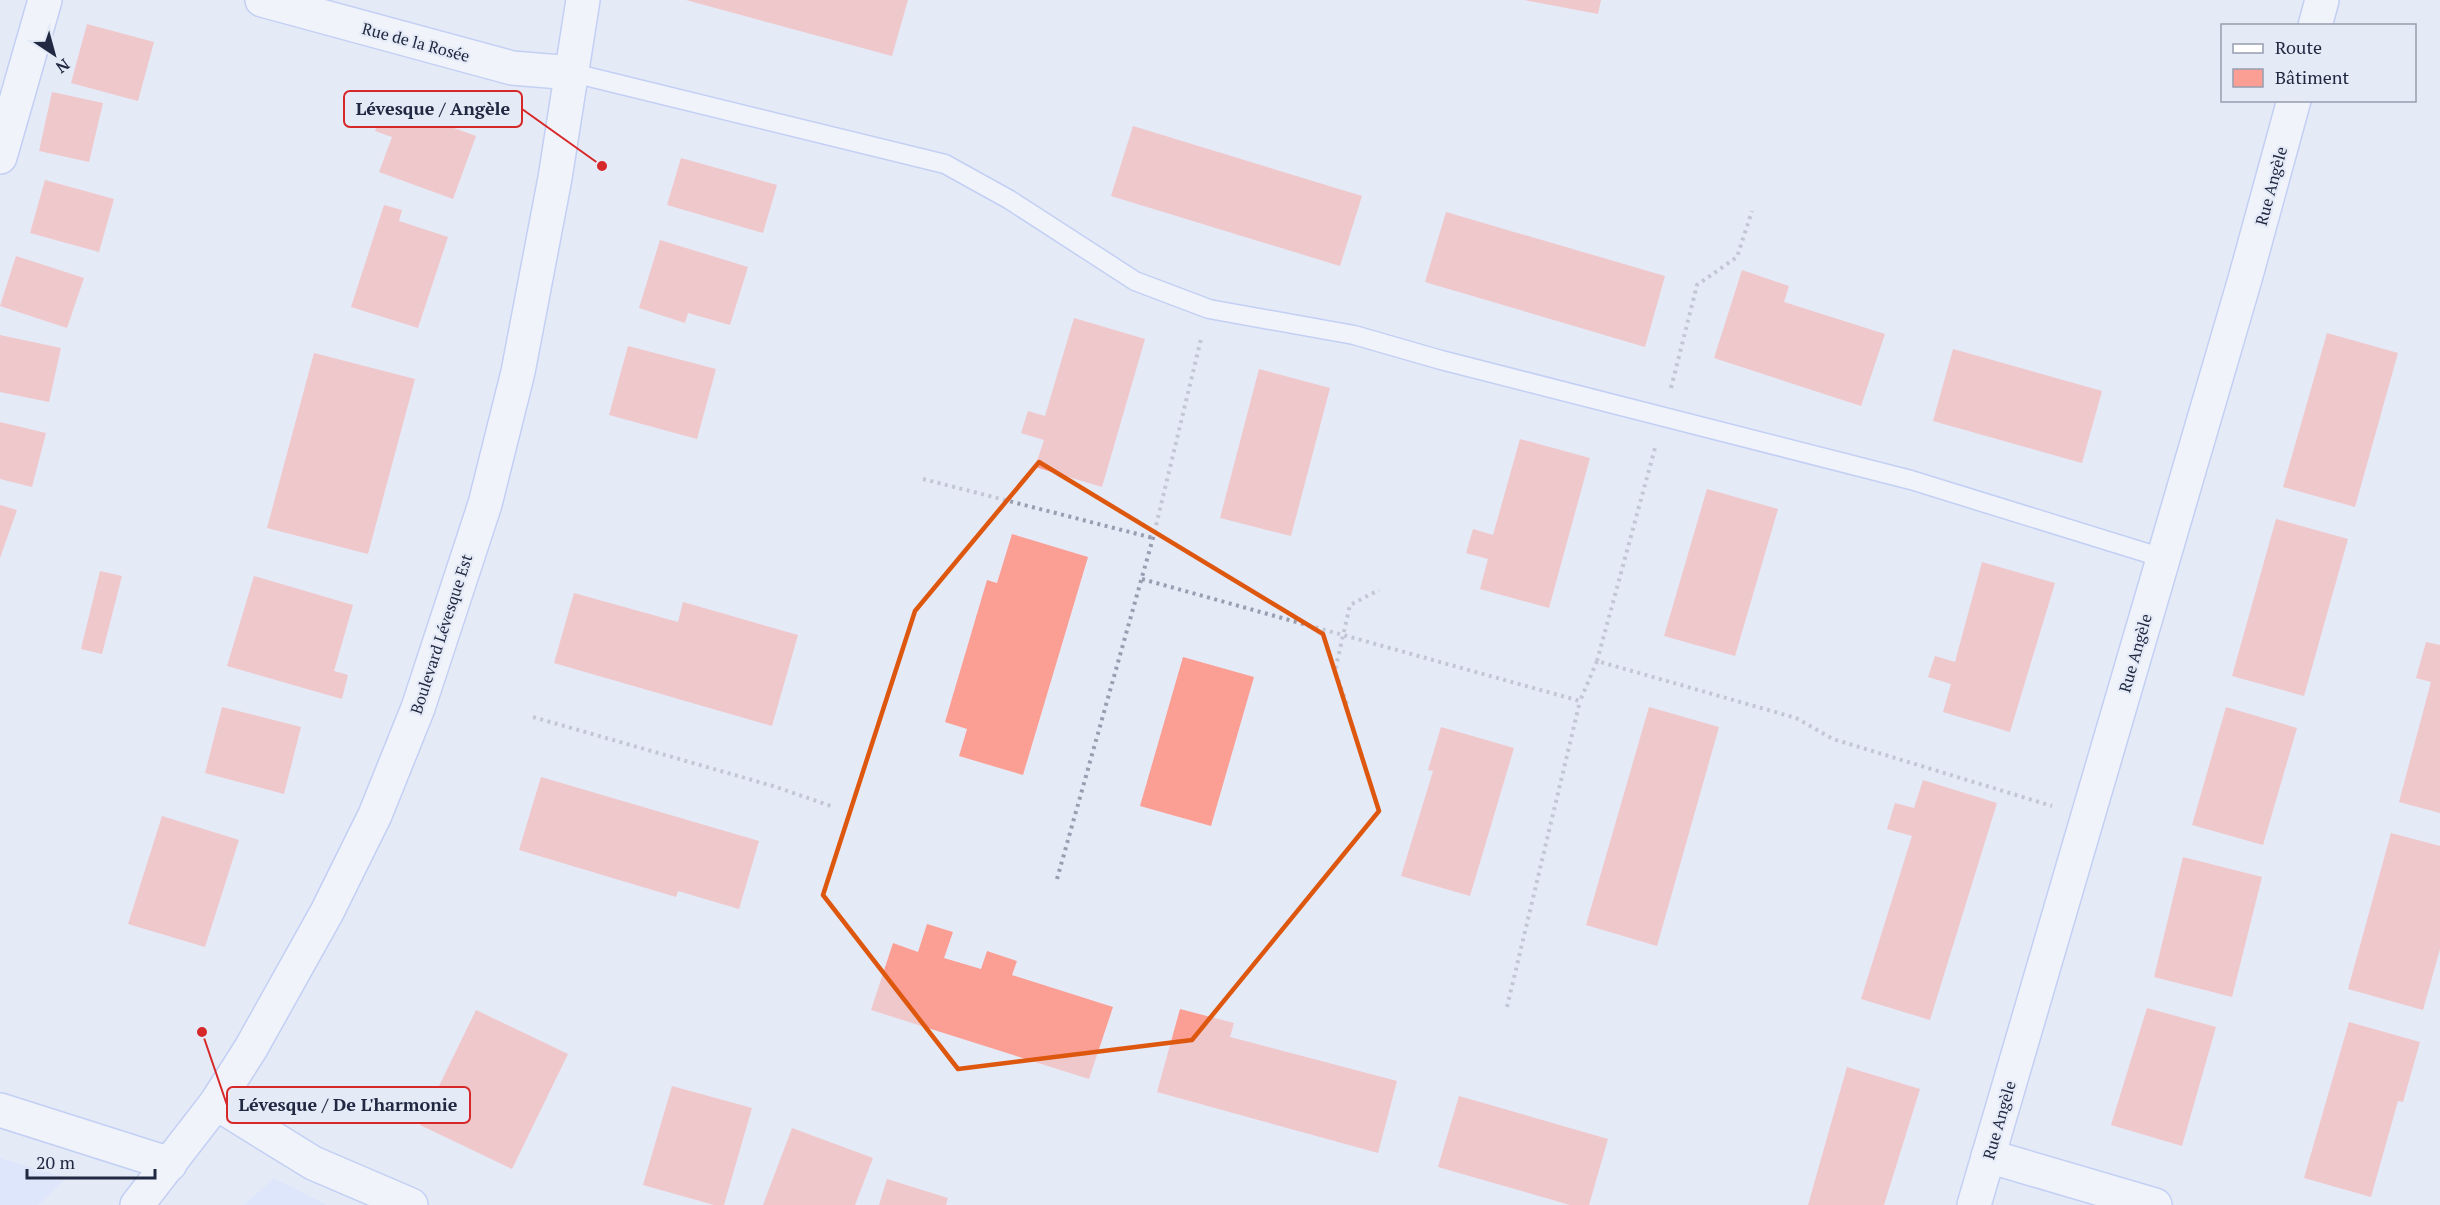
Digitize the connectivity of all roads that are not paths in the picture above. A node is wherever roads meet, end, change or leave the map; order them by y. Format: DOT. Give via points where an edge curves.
graph roads {
  1 [pos="45,0"];
  2 [pos="262,0"];
  3 [pos="583,0"];
  4 [pos="2322,0"];
  5 [pos="2316,24"];
  6 [pos="573,73"];
  7 [pos="2293,102"];
  8 [pos="0,157"];
  9 [pos="2163,558"];
  10 [pos="216,1102"];
  11 [pos="0,1110"];
  12 [pos="1988,1156"];
  13 [pos="170,1164"];
  14 [pos="136,1205"];
  15 [pos="411,1205"];
  16 [pos="1974,1205"];
  17 [pos="2155,1205"];
  1 -- 8 [label="street"];
  2 -- 6 [label="street, Rue de la Rosée" via="512,68"];
  3 -- 6 [label="street, Boulevard Lévesque Est"];
  4 -- 5 [label="street"];
  6 -- 9 [label="lane" via="945,164 1010,200 1135,281 1209,309 1354,335 1911,480"];
  6 -- 10 [label="street, Boulevard Lévesque Est" via="518,372 485,504 418,708 375,815 327,912"];
  7 -- 9 [label="street, Rue Angèle"];
  9 -- 12 [label="street, Rue Angèle"];
  10 -- 13 [label="street, Boulevard Lévesque Est"];
  10 -- 15 [label="street" via="313,1163"];
  11 -- 13 [label="street"];
  12 -- 16 [label="street, Rue Angèle"];
  12 -- 17 [label="street"];
  13 -- 14 [label="street, Boulevard Lévesque Est"];
}
